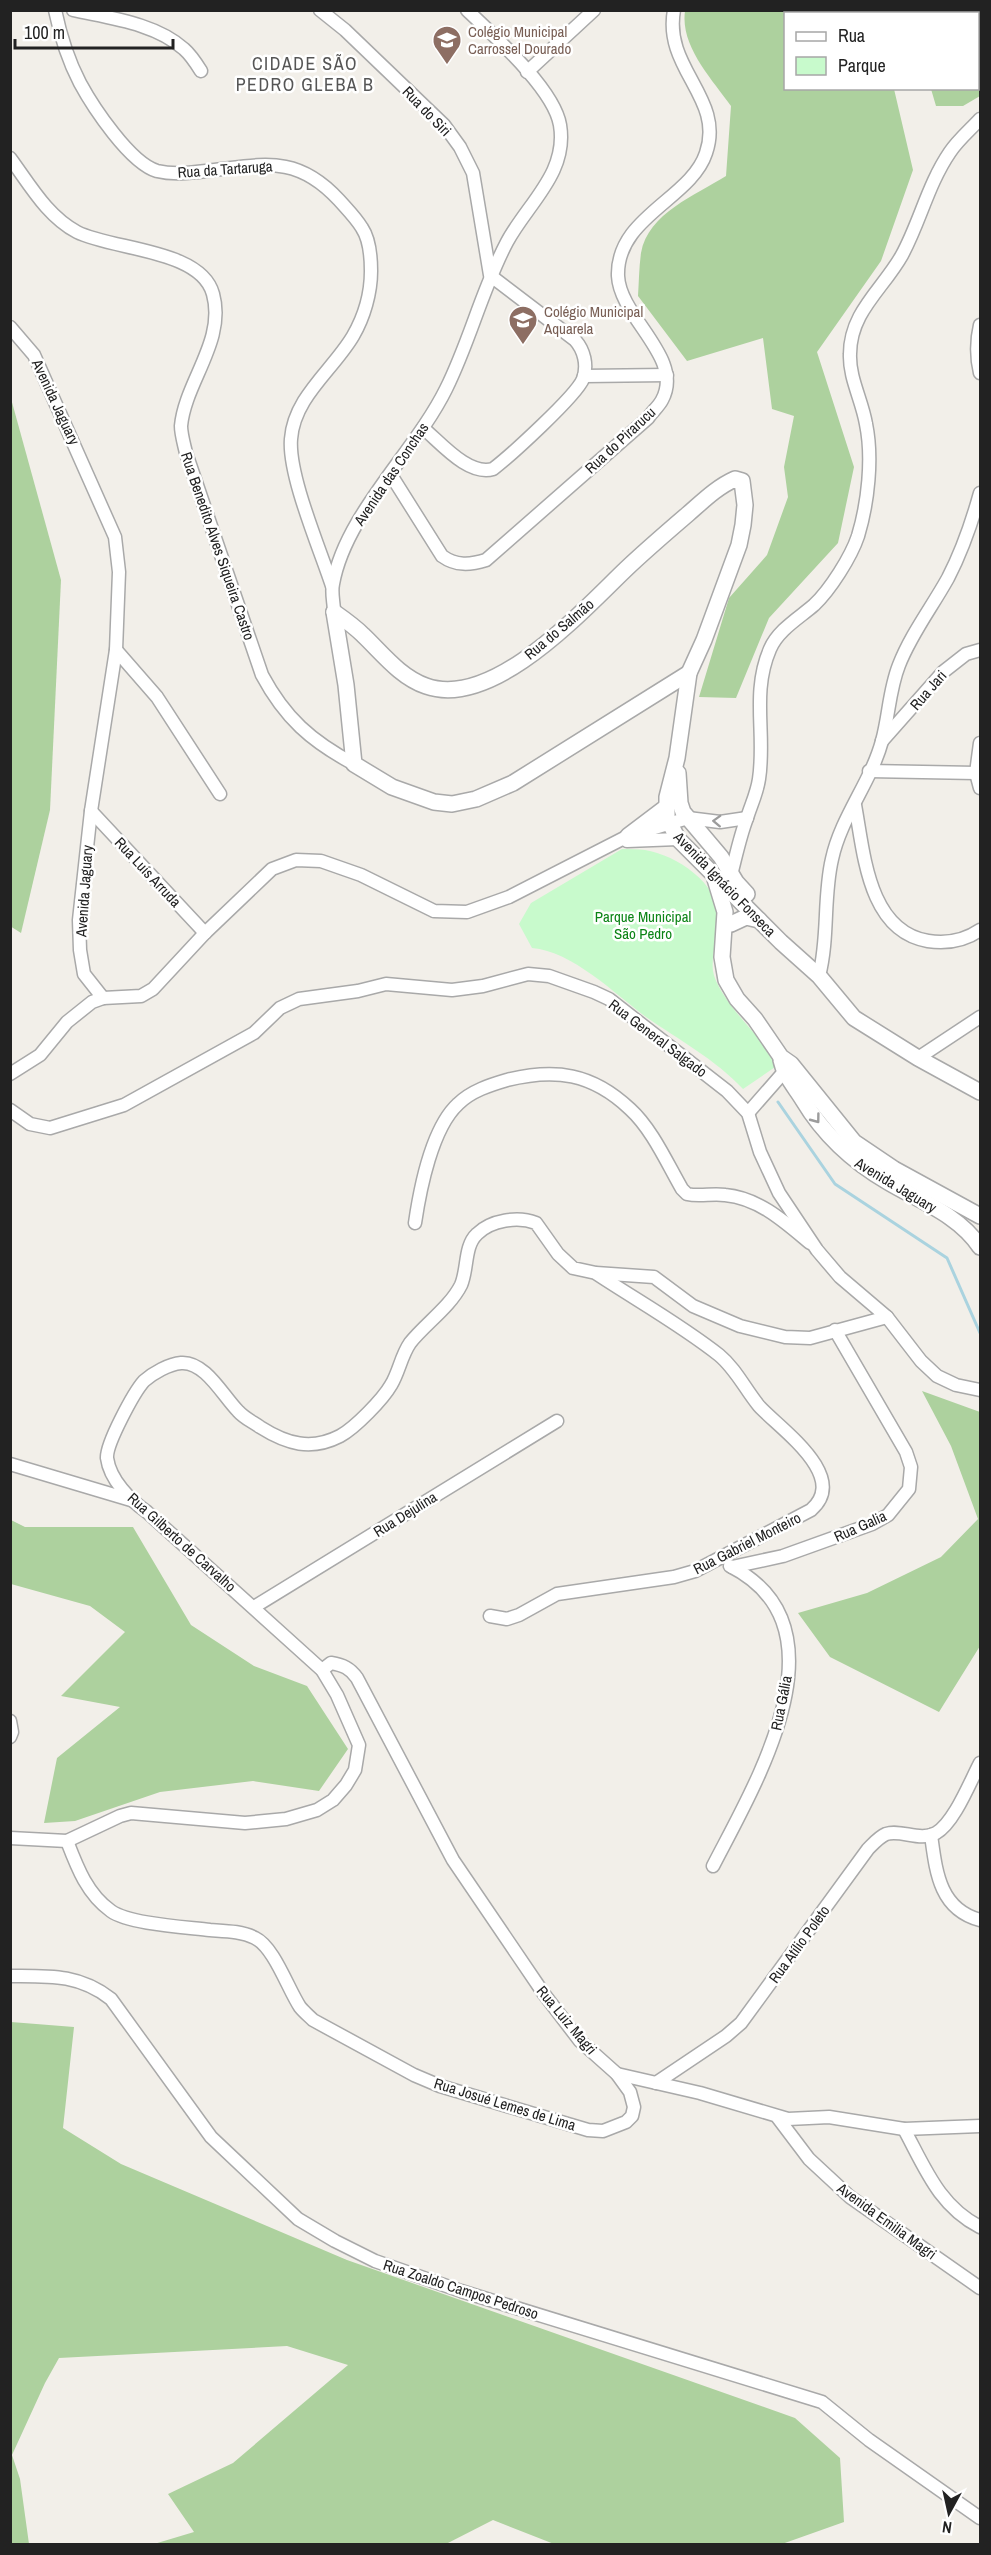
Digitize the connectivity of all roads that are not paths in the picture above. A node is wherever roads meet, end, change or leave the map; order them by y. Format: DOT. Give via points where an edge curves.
graph roads {
  1 [pos="56,10"];
  2 [pos="74,10"];
  3 [pos="320,10"];
  4 [pos="594,10"];
  5 [pos="674,10"];
  6 [pos="470,12"];
  7 [pos="201,71"];
  8 [pos="527,72"];
  9 [pos="981,119"];
  10 [pos="10,158"];
  11 [pos="490,276"];
  12 [pos="981,325"];
  13 [pos="10,327"];
  14 [pos="981,373"];
  15 [pos="667,375"];
  16 [pos="584,376"];
  17 [pos="423,428"];
  18 [pos="391,475"];
  19 [pos="981,493"];
  20 [pos="332,586"];
  21 [pos="334,612"];
  22 [pos="116,650"];
  23 [pos="981,650"];
  24 [pos="689,673"];
  25 [pos="882,741"];
  26 [pos="981,743"];
  27 [pos="677,758"];
  28 [pos="354,764"];
  29 [pos="869,771"];
  30 [pos="976,773"];
  31 [pos="981,788"];
  32 [pos="220,794"];
  33 [pos="855,805"];
  34 [pos="665,808"];
  35 [pos="91,811"];
  36 [pos="688,818"];
  37 [pos="747,819"];
  38 [pos="670,825"];
  39 [pos="628,836"];
  40 [pos="678,839"];
  41 [pos="609,845"];
  42 [pos="720,857"];
  43 [pos="708,867"];
  44 [pos="734,884"];
  45 [pos="759,920"];
  46 [pos="731,924"];
  47 [pos="981,930"];
  48 [pos="205,933"];
  49 [pos="781,942"];
  50 [pos="723,944"];
  51 [pos="819,976"];
  52 [pos="103,998"];
  53 [pos="981,1017"];
  54 [pos="918,1058"];
  55 [pos="785,1064"];
  56 [pos="10,1074"];
  57 [pos="981,1092"];
  58 [pos="10,1110"];
  59 [pos="748,1113"];
  60 [pos="957,1202"];
  61 [pos="946,1215"];
  62 [pos="981,1216"];
  63 [pos="415,1223"];
  64 [pos="981,1247"];
  65 [pos="817,1250"];
  66 [pos="596,1273"];
  67 [pos="887,1317"];
  68 [pos="835,1330"];
  69 [pos="981,1390"];
  70 [pos="557,1421"];
  71 [pos="10,1464"];
  72 [pos="131,1500"];
  73 [pos="715,1559"];
  74 [pos="732,1567"];
  75 [pos="254,1607"];
  76 [pos="489,1617"];
  77 [pos="322,1670"];
  78 [pos="10,1721"];
  79 [pos="10,1737"];
  80 [pos="981,1763"];
  81 [pos="931,1835"];
  82 [pos="10,1838"];
  83 [pos="67,1842"];
  84 [pos="713,1866"];
  85 [pos="981,1920"];
  86 [pos="10,1976"];
  87 [pos="617,2074"];
  88 [pos="656,2083"];
  89 [pos="778,2118"];
  90 [pos="981,2126"];
  91 [pos="904,2129"];
  92 [pos="981,2227"];
  93 [pos="981,2288"];
  94 [pos="981,2518"];
  1 -- 20 [label="street, Rua da Tartaruga" via="80,82 110,127 143,165 181,173 292,166 330,191 367,235 371,283 362,317 353,337 301,405 291,437 290,456"];
  2 -- 7 [label="street" via="128,22 164,36 186,51"];
  3 -- 11 [label="street, Rua do Siri" via="444,125 460,147 475,182"];
  4 -- 8 [label="street"];
  5 -- 15 [label="street" via="677,55 710,120 707,149 698,168 630,237 618,276 622,296 665,365"];
  6 -- 8 [label="street, Avenida das Conchas"];
  8 -- 11 [label="street, Avenida das Conchas" via="554,105 560,125 561,153 552,177 508,239"];
  9 -- 37 [label="street" via="950,151 902,254 860,311 853,330 851,369 868,441 863,516 852,552 839,572 816,603 773,642 768,652 758,691 760,777"];
  10 -- 28 [label="street, Rua Benedito Alves Siqueira Castro" via="47,209 77,232 175,261 197,271 210,287 215,306 214,328 181,426 186,453 269,688 315,741"];
  11 -- 16 [label="street" via="575,340 582,348"];
  11 -- 17 [label="street, Avenida das Conchas" via="456,367"];
  12 -- 14 [label="street" via="977,339"];
  13 -- 22 [label="street, Avenida Jaguary" via="34,355 115,537 119,563"];
  15 -- 16 [label="street"];
  15 -- 18 [label="street, Rua do Pirarucu" via="662,400 648,418 486,560 463,564 441,556"];
  16 -- 17 [label="street" via="568,398 493,469 485,471 466,464"];
  17 -- 18 [label="street, Avenida das Conchas"];
  18 -- 20 [label="street, Avenida das Conchas" via="354,528"];
  19 -- 25 [label="street" via="948,577 898,666"];
  20 -- 21 [label="street, Avenida das Conchas"];
  21 -- 24 [label="street, Rua do Salmão" via="416,681 436,689 474,685 515,666 551,640 664,534 718,488 738,479 745,489 746,505 739,545"];
  21 -- 28 [label="street, Avenida das Conchas"];
  22 -- 32 [label="street" via="157,697"];
  22 -- 35 [label="street, Avenida Jaguary"];
  23 -- 25 [label="street, Rua Jari" via="966,654 943,672"];
  24 -- 27 [label="street"];
  24 -- 28 [label="street" via="513,783 476,799 452,804 434,802 392,786"];
  25 -- 29 [label="street"];
  26 -- 30 [label="street"];
  27 -- 34 [label="street"];
  27 -- 36 [label="street" via="680,803"];
  29 -- 30 [label="street"];
  29 -- 33 [label="street"];
  30 -- 31 [label="street"];
  33 -- 47 [label="street" via="875,897 887,917 916,939 941,943 959,941"];
  33 -- 51 [label="street" via="834,848 825,953"];
  34 -- 38 [label="street, Avenida Ignácio Fonseca"];
  34 -- 39 [label="street"];
  35 -- 48 [label="street, Rua Luís Arruda"];
  35 -- 52 [label="street, Avenida Jaguary" via="79,920 80,950 84,974"];
  37 -- 36 [label="street, one-way" via="720,822"];
  36 -- 38 [label="street"];
  36 -- 42 [label="street, Avenida Ignácio Fonseca"];
  37 -- 44 [label="street"];
  38 -- 39 [label="street"];
  38 -- 40 [label="street, Avenida Ignácio Fonseca"];
  39 -- 41 [label="street"];
  40 -- 41 [label="street"];
  40 -- 43 [label="street, Avenida Ignácio Fonseca"];
  41 -- 48 [label="street" via="509,897 467,912 450,913 422,906 331,864 296,860 272,869"];
  42 -- 43 [label="street"];
  42 -- 44 [label="street, Avenida Ignácio Fonseca"];
  43 -- 44 [label="street, Avenida Ignácio Fonseca"];
  43 -- 50 [label="street, Avenida Jaguary" via="724,904"];
  44 -- 45 [label="street, Avenida Ignácio Fonseca"];
  44 -- 46 [label="street"];
  44 -- 49 [label="street, Avenida Ignácio Fonseca" via="754,903"];
  45 -- 46 [label="street" via="746,917"];
  45 -- 49 [label="street, Avenida Ignácio Fonseca"];
  46 -- 50 [label="street"];
  48 -- 52 [label="street" via="153,989 141,996"];
  49 -- 51 [label="street, Avenida Ignácio Fonseca"];
  50 -- 55 [label="street, Avenida Jaguary" via="726,980"];
  51 -- 54 [label="street, Avenida Ignácio Fonseca" via="854,1018"];
  52 -- 56 [label="street" via="77,1012 40,1055"];
  53 -- 54 [label="street"];
  54 -- 57 [label="street, Avenida Ignácio Fonseca"];
  55 -- 59 [label="street"];
  55 -- 60 [label="street, Avenida Jaguary" via="854,1142 894,1169"];
  55 -- 61 [label="street, Avenida Jaguary, one-way" via="813,1117 844,1152"];
  58 -- 59 [label="street, Rua General Salgado" via="30,1124 50,1128 124,1105 254,1033 280,1008 295,1000 386,984 452,990 528,974 549,976 609,999 727,1091"];
  59 -- 65 [label="street, Rua General Salgado" via="779,1193"];
  60 -- 61 [label="street"];
  60 -- 62 [label="street, Avenida Jaguary"];
  61 -- 64 [label="street, Avenida Jaguary" via="967,1229"];
  63 -- 65 [label="street" via="431,1156 457,1104 492,1084 545,1072 587,1080 630,1109 687,1194 728,1195 762,1206"];
  65 -- 67 [label="street, Rua General Salgado" via="840,1277"];
  66 -- 68 [label="street, Rua Gilberto de Carvalho" via="654,1277 693,1306 717,1318 763,1331 799,1339"];
  66 -- 72 [label="street, Rua Gilberto de Carvalho" via="568,1264 536,1223 519,1219 485,1227 472,1238 460,1286 411,1342 386,1393 347,1432 318,1445 291,1443 240,1414 200,1368 180,1363 167,1367 137,1391 107,1452 110,1469"];
  66 -- 73 [label="street, Rua Gabriel Monteiro" via="726,1361 758,1404 806,1452 820,1473 823,1488 816,1506"];
  67 -- 68 [label="street, Rua Gilberto de Carvalho"];
  67 -- 69 [label="street, Rua General Salgado" via="937,1376"];
  68 -- 74 [label="street, Rua Galia" via="906,1452 911,1467 909,1489 888,1515 872,1524 783,1556"];
  70 -- 75 [label="street, Rua Dejulina"];
  71 -- 72 [label="street"];
  72 -- 75 [label="street, Rua Gilberto de Carvalho"];
  73 -- 74 [label="street, Rua Gália"];
  73 -- 76 [label="street, Rua Gabriel Monteiro" via="696,1571 674,1577 557,1594 519,1615 507,1619"];
  74 -- 84 [label="street, Rua Gália" via="761,1586 774,1603 786,1640 788,1675 781,1718 766,1762"];
  75 -- 77 [label="street, Rua Gilberto de Carvalho"];
  77 -- 83 [label="street, Rua Gilberto de Carvalho" via="359,1745 355,1770 333,1800 317,1810 266,1822 131,1814"];
  77 -- 87 [label="street, Rua Luiz Magri" via="331,1663 339,1664 357,1677 453,1860 580,2041"];
  78 -- 79 [label="street"];
  80 -- 81 [label="street" via="954,1812"];
  81 -- 85 [label="street" via="936,1877 942,1891 963,1912"];
  81 -- 88 [label="street, Rua Atílio Poleto" via="888,1833 881,1837 868,1849 741,2022"];
  82 -- 83 [label="street"];
  83 -- 87 [label="street, Rua Josué Lemes de Lima" via="81,1876 112,1912 155,1923 255,1938 266,1948 301,2008 313,2020 423,2078 540,2117 603,2131 626,2122 634,2108 627,2086"];
  86 -- 94 [label="street, Rua Zoaldo Campos Pedroso" via="71,1978 94,1986 111,1999 211,2137 298,2219 335,2241 460,2291 822,2402 868,2440"];
  87 -- 88 [label="street, Rua Luiz Magri"];
  88 -- 89 [label="street, Rua Luiz Magri"];
  89 -- 91 [label="street, Rua Luiz Magri" via="829,2117"];
  89 -- 93 [label="street, Avenida Emilia Magri" via="809,2159 850,2197"];
  90 -- 91 [label="street, Rua Luiz Magri"];
  91 -- 92 [label="street" via="954,2211"];
}
